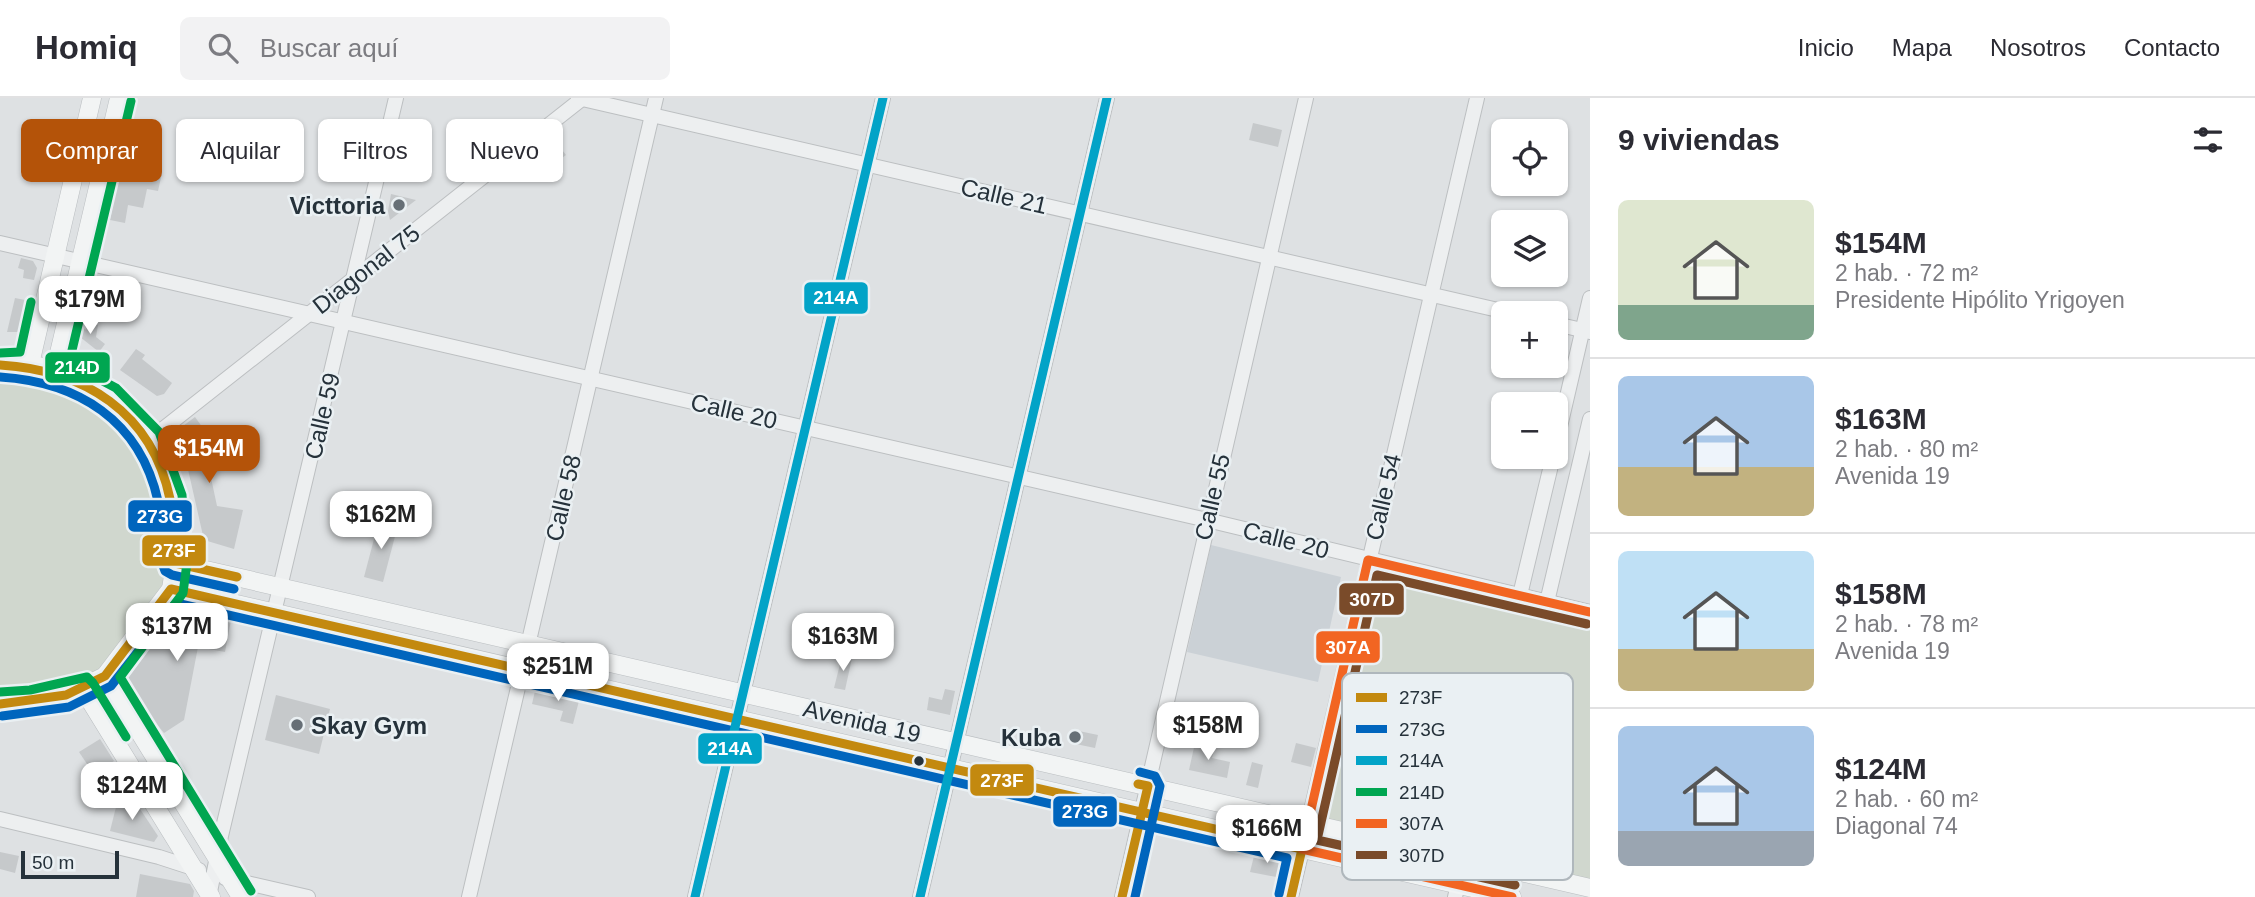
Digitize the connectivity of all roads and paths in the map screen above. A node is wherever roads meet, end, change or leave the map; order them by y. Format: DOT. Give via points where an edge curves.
graph roads {
  1 [pos="92,98"];
  2 [pos="119,98"];
  3 [pos="396,98"];
  4 [pos="581,98"];
  5 [pos="656,98"];
  6 [pos="883,98"];
  7 [pos="1107,98"];
  8 [pos="1306,98"];
  9 [pos="1477,98"];
  10 [pos="653,114"];
  11 [pos="867,164"];
  12 [pos="1080,214"];
  13 [pos="0,243"];
  14 [pos="55,256"];
  15 [pos="1269,257"];
  16 [pos="80,261"];
  17 [pos="353,279"];
  18 [pos="1431,295"];
  19 [pos="1590,298"];
  20 [pos="1491,308"];
  21 [pos="308,315"];
  22 [pos="344,322"];
  23 [pos="1568,327"];
  24 [pos="1586,331"];
  25 [pos="30,364"];
  26 [pos="0,365"];
  27 [pos="55,370"];
  28 [pos="591,379"];
  29 [pos="1568,399"];
  30 [pos="1590,419"];
  31 [pos="806,428"];
  32 [pos="149,440"];
  33 [pos="1550,469"];
  34 [pos="1018,477"];
  35 [pos="1207,520"];
  36 [pos="1368,560"];
  37 [pos="175,563"];
  38 [pos="281,587"];
  39 [pos="172,589"];
  40 [pos="1520,595"];
  41 [pos="1547,602"];
  42 [pos="1590,612"];
  43 [pos="275,613"];
  44 [pos="528,644"];
  45 [pos="522,670"];
  46 [pos="105,676"];
  47 [pos="83,689"];
  48 [pos="743,693"];
  49 [pos="0,704"];
  50 [pos="737,719"];
  51 [pos="956,742"];
  52 [pos="950,768"];
  53 [pos="1148,786"];
  54 [pos="1142,812"];
  55 [pos="0,819"];
  56 [pos="1307,823"];
  57 [pos="1342,831"];
  58 [pos="1302,849"];
  59 [pos="1342,860"];
  60 [pos="193,868"];
  61 [pos="220,871"];
  62 [pos="1416,880"];
  63 [pos="1555,880"];
  64 [pos="1590,888"];
  65 [pos="1456,891"];
  66 [pos="1478,893"];
  67 [pos="210,896"];
  68 [pos="241,897"];
  69 [pos="308,897"];
  70 [pos="469,897"];
  71 [pos="695,897"];
  72 [pos="920,897"];
  73 [pos="1122,897"];
  74 [pos="1291,897"];
  75 [pos="1512,897"];
  1 -- 14 [label="main road"];
  2 -- 16 [label="main road"];
  3 -- 17 [label="street, Calle 59"];
  4 -- 10 [label="street, Calle 21"];
  4 -- 17 [label="street, Diagonal 75"];
  5 -- 10 [label="street, Calle 58"];
  6 -- 11 [label="street"];
  7 -- 12 [label="street"];
  8 -- 15 [label="street, Calle 55"];
  9 -- 18 [label="street, Calle 54"];
  10 -- 11 [label="street, Calle 21"];
  10 -- 28 [label="street, Calle 58"];
  11 -- 12 [label="street, Calle 21"];
  11 -- 31 [label="street"];
  12 -- 15 [label="street, Calle 21"];
  12 -- 34 [label="street"];
  13 -- 14 [label="street, Calle 20"];
  14 -- 16 [label="street, Calle 20"];
  14 -- 25 [label="main road"];
  15 -- 18 [label="street, Calle 21"];
  15 -- 35 [label="street, Calle 55"];
  16 -- 21 [label="street, Calle 20"];
  16 -- 27 [label="main road"];
  17 -- 21 [label="street, Diagonal 75"];
  17 -- 22 [label="street, Calle 59"];
  18 -- 20 [label="street, Calle 21"];
  18 -- 36 [label="street, Calle 54"];
  19 -- 24 [label="street"];
  21 -- 22 [label="street, Calle 20"];
  21 -- 32 [label="street, Diagonal 75"];
  22 -- 28 [label="street, Calle 20"];
  22 -- 38 [label="street, Calle 59"];
  23 -- 24 [label="street"];
  24 -- 29 [label="street"];
  25 -- 26 [label="main road"];
  25 -- 27 [label="main road"];
  27 -- 32 [label="main road" via="108,397"];
  28 -- 31 [label="street, Calle 20"];
  28 -- 44 [label="street, Calle 58"];
  30 -- 41 [label="street"];
  31 -- 34 [label="street, Calle 20"];
  31 -- 48 [label="street"];
  32 -- 37 [label="main road" via="170,497"];
  33 -- 40 [label="street"];
  34 -- 35 [label="street, Calle 20"];
  34 -- 51 [label="street"];
  35 -- 36 [label="street, Calle 20"];
  35 -- 53 [label="street, Calle 55"];
  36 -- 40 [label="street, Calle 20"];
  36 -- 56 [label="street, Calle 54"];
  37 -- 38 [label="main road, Avenida 19"];
  37 -- 39 [label="main road"];
  38 -- 43 [label="street, Calle 59"];
  38 -- 44 [label="main road, Avenida 19"];
  39 -- 43 [label="main road, Avenida 19"];
  39 -- 46 [label="main road"];
  40 -- 41 [label="street, Calle 20"];
  41 -- 42 [label="street, Calle 20"];
  43 -- 45 [label="main road, Avenida 19"];
  43 -- 61 [label="street, Calle 59"];
  44 -- 45 [label="street, Calle 58"];
  44 -- 48 [label="main road, Avenida 19"];
  45 -- 50 [label="main road, Avenida 19"];
  45 -- 70 [label="street, Calle 58"];
  46 -- 47 [label="main road"];
  46 -- 61 [label="main road"];
  47 -- 49 [label="main road" via="32,702"];
  47 -- 60 [label="main road"];
  48 -- 50 [label="street"];
  48 -- 51 [label="main road, Avenida 19"];
  50 -- 52 [label="main road, Avenida 19"];
  50 -- 71 [label="street"];
  51 -- 52 [label="street"];
  51 -- 53 [label="main road, Avenida 19"];
  52 -- 54 [label="main road, Avenida 19"];
  52 -- 72 [label="street"];
  53 -- 54 [label="street, Calle 55"];
  53 -- 56 [label="main road, Avenida 19"];
  54 -- 58 [label="main road, Avenida 19"];
  54 -- 73 [label="street, Calle 55"];
  55 -- 60 [label="street"];
  56 -- 57 [label="main road, Avenida 19"];
  56 -- 58 [label="street, Calle 54"];
  58 -- 59 [label="main road, Avenida 19"];
  58 -- 74 [label="street, Calle 54"];
  60 -- 61 [label="street"];
  60 -- 67 [label="main road"];
  61 -- 67 [label="street, Calle 59"];
  61 -- 68 [label="main road"];
  61 -- 69 [label="street"];
  62 -- 65 [label="main road, Avenida 19"];
  63 -- 64 [label="main road, Avenida 19"];
  65 -- 66 [label="main road, Avenida 19"];
  66 -- 75 [label="main road, Avenida 19"];
}
